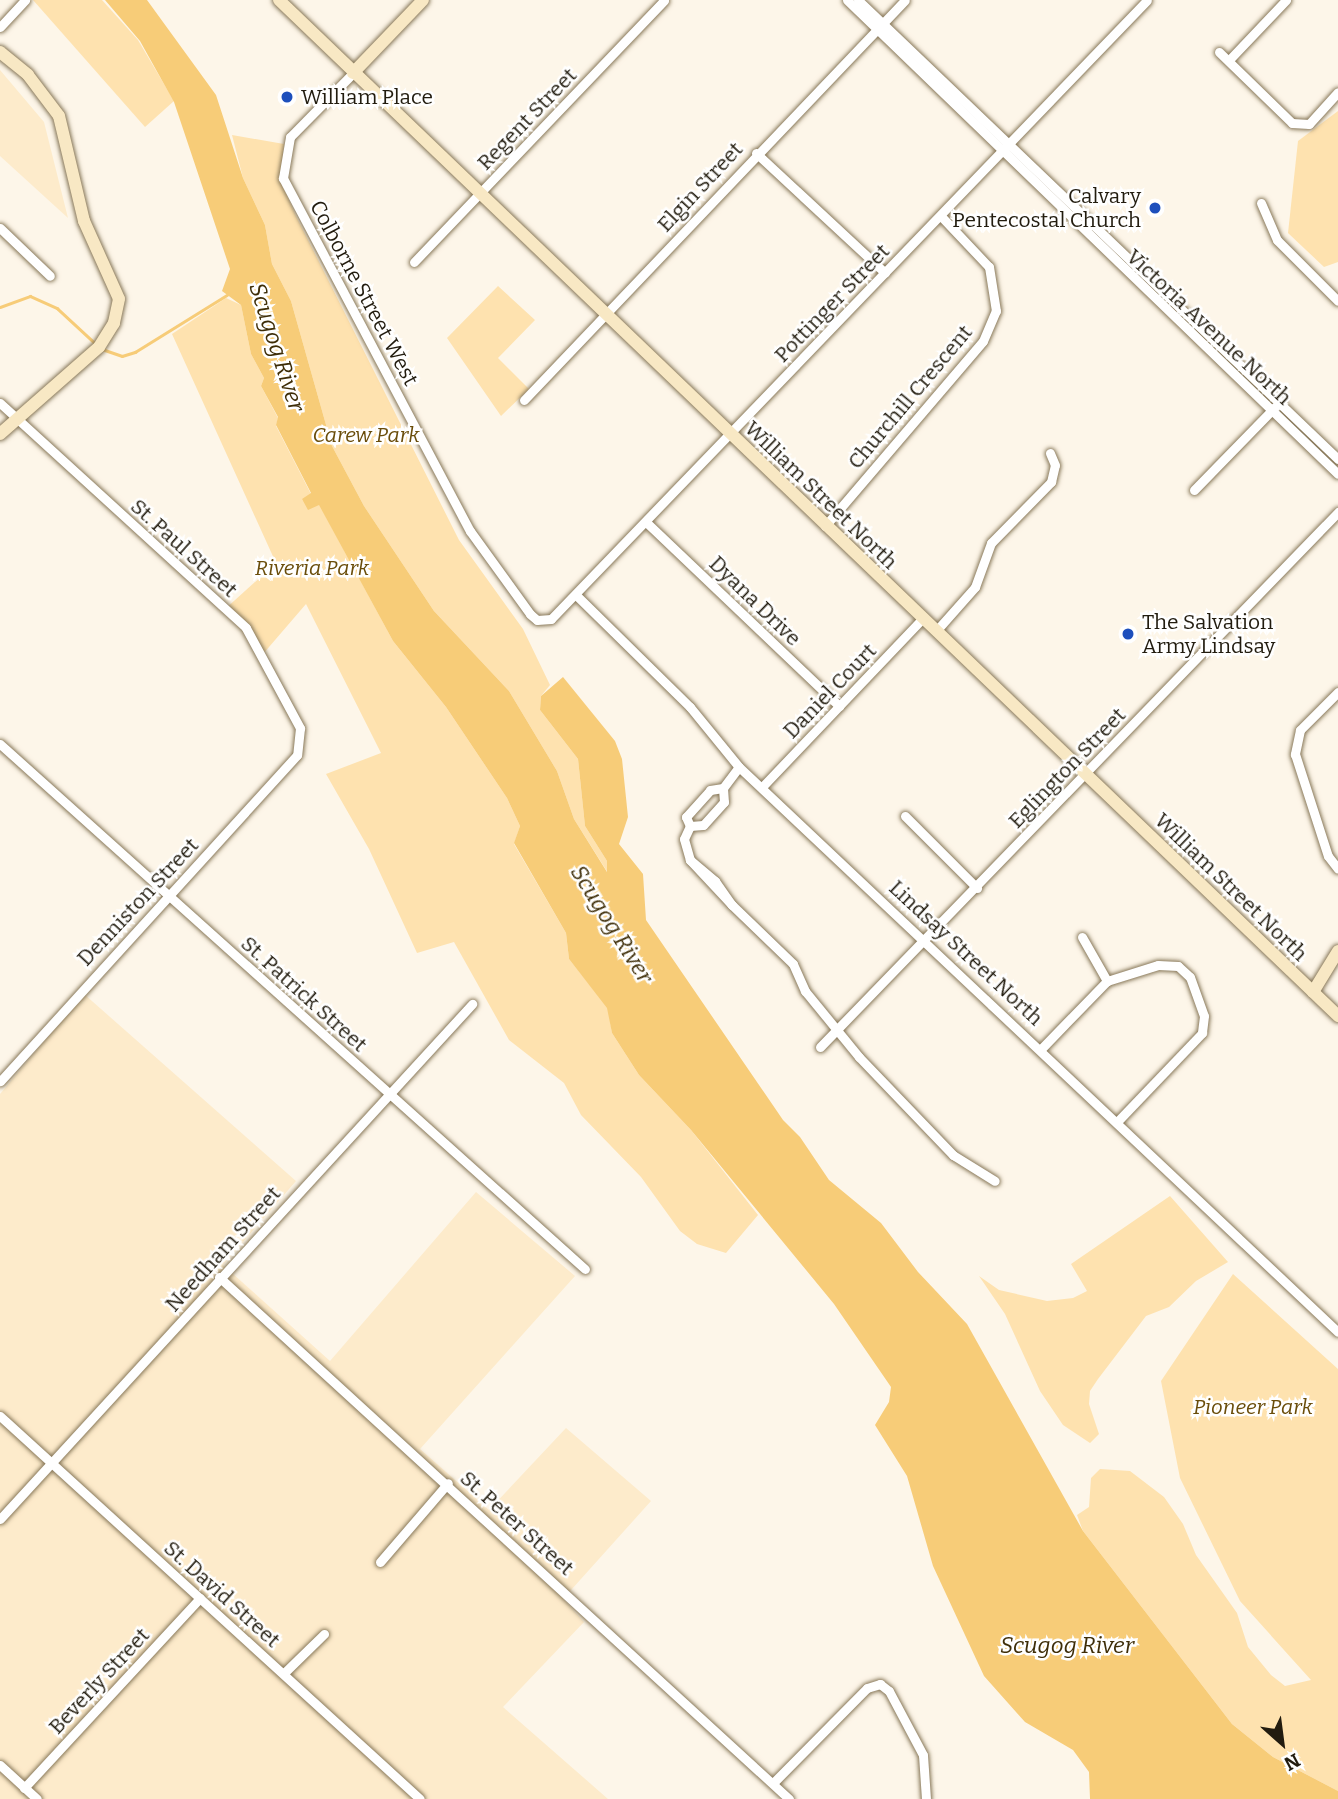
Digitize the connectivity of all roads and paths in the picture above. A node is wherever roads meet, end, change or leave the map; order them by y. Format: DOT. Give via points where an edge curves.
graph roads {
  1 [pos="25,0"];
  2 [pos="279,0"];
  3 [pos="423,0"];
  4 [pos="664,0"];
  5 [pos="847,0"];
  6 [pos="858,0"];
  7 [pos="905,0"];
  8 [pos="1147,0"];
  9 [pos="1286,0"];
  10 [pos="0,27"];
  11 [pos="879,27"];
  12 [pos="0,52"];
  13 [pos="1219,52"];
  14 [pos="1229,60"];
  15 [pos="353,73"];
  16 [pos="1338,92"];
  17 [pos="1005,150"];
  18 [pos="756,153"];
  19 [pos="480,194"];
  20 [pos="1261,203"];
  21 [pos="941,216"];
  22 [pos="0,228"];
  23 [pos="414,262"];
  24 [pos="885,273"];
  25 [pos="50,276"];
  26 [pos="1338,301"];
  27 [pos="1174,304"];
  28 [pos="1166,312"];
  29 [pos="605,313"];
  30 [pos="524,400"];
  31 [pos="0,403"];
  32 [pos="1275,407"];
  33 [pos="15,417"];
  34 [pos="0,433"];
  35 [pos="730,434"];
  36 [pos="1050,453"];
  37 [pos="1338,459"];
  38 [pos="1338,474"];
  39 [pos="1194,490"];
  40 [pos="1338,512"];
  41 [pos="646,522"];
  42 [pos="825,526"];
  43 [pos="576,595"];
  44 [pos="923,618"];
  45 [pos="537,620"];
  46 [pos="936,631"];
  47 [pos="1338,692"];
  48 [pos="839,706"];
  49 [pos="0,744"];
  50 [pos="299,747"];
  51 [pos="739,767"];
  52 [pos="1086,775"];
  53 [pos="762,787"];
  54 [pos="723,788"];
  55 [pos="905,816"];
  56 [pos="690,826"];
  57 [pos="1338,869"];
  58 [pos="977,888"];
  59 [pos="167,896"];
  60 [pos="1082,937"];
  61 [pos="924,942"];
  62 [pos="1338,951"];
  63 [pos="1107,981"];
  64 [pos="1313,992"];
  65 [pos="472,1004"];
  66 [pos="1338,1016"];
  67 [pos="837,1028"];
  68 [pos="820,1047"];
  69 [pos="1041,1049"];
  70 [pos="0,1080"];
  71 [pos="390,1094"];
  72 [pos="1117,1122"];
  73 [pos="995,1181"];
  74 [pos="585,1269"];
  75 [pos="219,1277"];
  76 [pos="1338,1332"];
  77 [pos="0,1416"];
  78 [pos="51,1464"];
  79 [pos="447,1483"];
  80 [pos="0,1519"];
  81 [pos="380,1562"];
  82 [pos="200,1598"];
  83 [pos="324,1634"];
  84 [pos="284,1673"];
  85 [pos="0,1765"];
  86 [pos="774,1782"];
  87 [pos="24,1788"];
  88 [pos="37,1799"];
  89 [pos="420,1799"];
  90 [pos="789,1799"];
  91 [pos="926,1799"];
  1 -- 10 [label="street"];
  2 -- 15 [label="street, William Street North"];
  3 -- 15 [label="street, Colborne Street West"];
  4 -- 19 [label="street, Regent Street"];
  5 -- 11 [label="street, Victoria Avenue North"];
  6 -- 11 [label="street, Victoria Avenue North"];
  7 -- 11 [label="street, Elgin Street"];
  8 -- 17 [label="street, Pottinger Street"];
  9 -- 14 [label="street"];
  11 -- 17 [label="street, Victoria Avenue North"];
  11 -- 18 [label="street, Elgin Street"];
  12 -- 33 [label="street" via="28,75 59,116 84,221 118,298 115,321 99,347"];
  13 -- 14 [label="street"];
  14 -- 16 [label="street" via="1292,123 1309,124"];
  15 -- 19 [label="street, William Street North"];
  15 -- 45 [label="street, Colborne Street West" via="290,138 283,178 470,531"];
  17 -- 21 [label="street, Pottinger Street"];
  17 -- 27 [label="street, Victoria Avenue North"];
  17 -- 28 [label="street, Victoria Avenue North"];
  18 -- 24 [label="street"];
  18 -- 29 [label="street, Elgin Street"];
  19 -- 23 [label="street, Regent Street"];
  19 -- 29 [label="street, William Street North"];
  20 -- 26 [label="street" via="1277,240"];
  21 -- 24 [label="street, Pottinger Street"];
  21 -- 42 [label="street, Churchill Crescent" via="989,267 996,312 983,341"];
  22 -- 25 [label="street"];
  24 -- 35 [label="street, Pottinger Street"];
  27 -- 28 [label="street"];
  27 -- 32 [label="street, Victoria Avenue North"];
  28 -- 32 [label="street, Victoria Avenue North"];
  29 -- 30 [label="street, Elgin Street"];
  29 -- 35 [label="street, William Street North"];
  31 -- 33 [label="street, St. Paul Street"];
  32 -- 37 [label="street, Victoria Avenue North"];
  32 -- 38 [label="street, Victoria Avenue North"];
  32 -- 39 [label="street"];
  33 -- 34 [label="street"];
  33 -- 50 [label="street, St. Paul Street" via="246,628 300,728"];
  35 -- 41 [label="street, Pottinger Street"];
  35 -- 42 [label="street, William Street North"];
  36 -- 46 [label="street" via="1055,465 1051,482 991,543 975,587"];
  40 -- 52 [label="street, Eglington Street"];
  41 -- 43 [label="street, Pottinger Street"];
  41 -- 48 [label="street, Dyana Drive"];
  42 -- 44 [label="street, William Street North"];
  43 -- 45 [label="street, Pottinger Street" via="551,619"];
  43 -- 51 [label="street, Lindsay Street North" via="690,707"];
  44 -- 46 [label="street, William Street North"];
  44 -- 48 [label="street, Daniel Court"];
  46 -- 52 [label="street, William Street North"];
  47 -- 57 [label="street" via="1300,730 1295,754 1328,856"];
  48 -- 53 [label="street, Daniel Court"];
  49 -- 59 [label="street, St. Patrick Street"];
  50 -- 59 [label="street, Denniston Street" via="297,755"];
  51 -- 53 [label="street, Lindsay Street North"];
  51 -- 54 [label="street"];
  52 -- 58 [label="street, Eglington Street"];
  52 -- 64 [label="street, William Street North"];
  53 -- 61 [label="street, Lindsay Street North"];
  54 -- 56 [label="street" via="724,802 703,825"];
  54 -- 56 [label="street" via="710,790 686,817"];
  55 -- 58 [label="street"];
  56 -- 67 [label="street" via="684,839 690,860 793,964 805,991"];
  58 -- 61 [label="street, Eglington Street"];
  59 -- 70 [label="street, Denniston Street"];
  59 -- 71 [label="street, St. Patrick Street"];
  60 -- 63 [label="street"];
  61 -- 67 [label="street, Eglington Street"];
  61 -- 69 [label="street, Lindsay Street North"];
  62 -- 64 [label="street"];
  63 -- 69 [label="street"];
  63 -- 72 [label="street" via="1158,965 1178,967 1190,977 1204,1016 1202,1033"];
  64 -- 66 [label="street, William Street North"];
  65 -- 71 [label="street, Needham Street"];
  67 -- 68 [label="street, Eglington Street"];
  67 -- 73 [label="street" via="947,1149"];
  69 -- 72 [label="street, Lindsay Street North"];
  71 -- 74 [label="street, St. Patrick Street"];
  71 -- 75 [label="street, Needham Street"];
  72 -- 76 [label="street, Lindsay Street North"];
  75 -- 78 [label="street, Needham Street"];
  75 -- 79 [label="street, St. Peter Street"];
  77 -- 78 [label="street, St. David Street"];
  78 -- 80 [label="street, Needham Street"];
  78 -- 82 [label="street, St. David Street"];
  79 -- 81 [label="street"];
  79 -- 86 [label="street, St. Peter Street"];
  82 -- 84 [label="street, St. David Street"];
  82 -- 87 [label="street, Beverly Street"];
  83 -- 84 [label="street"];
  84 -- 89 [label="street, St. David Street"];
  85 -- 87 [label="street"];
  86 -- 90 [label="street, St. Peter Street"];
  86 -- 91 [label="street" via="867,1688 880,1684 889,1691 923,1755"];
  87 -- 88 [label="street"];
}
